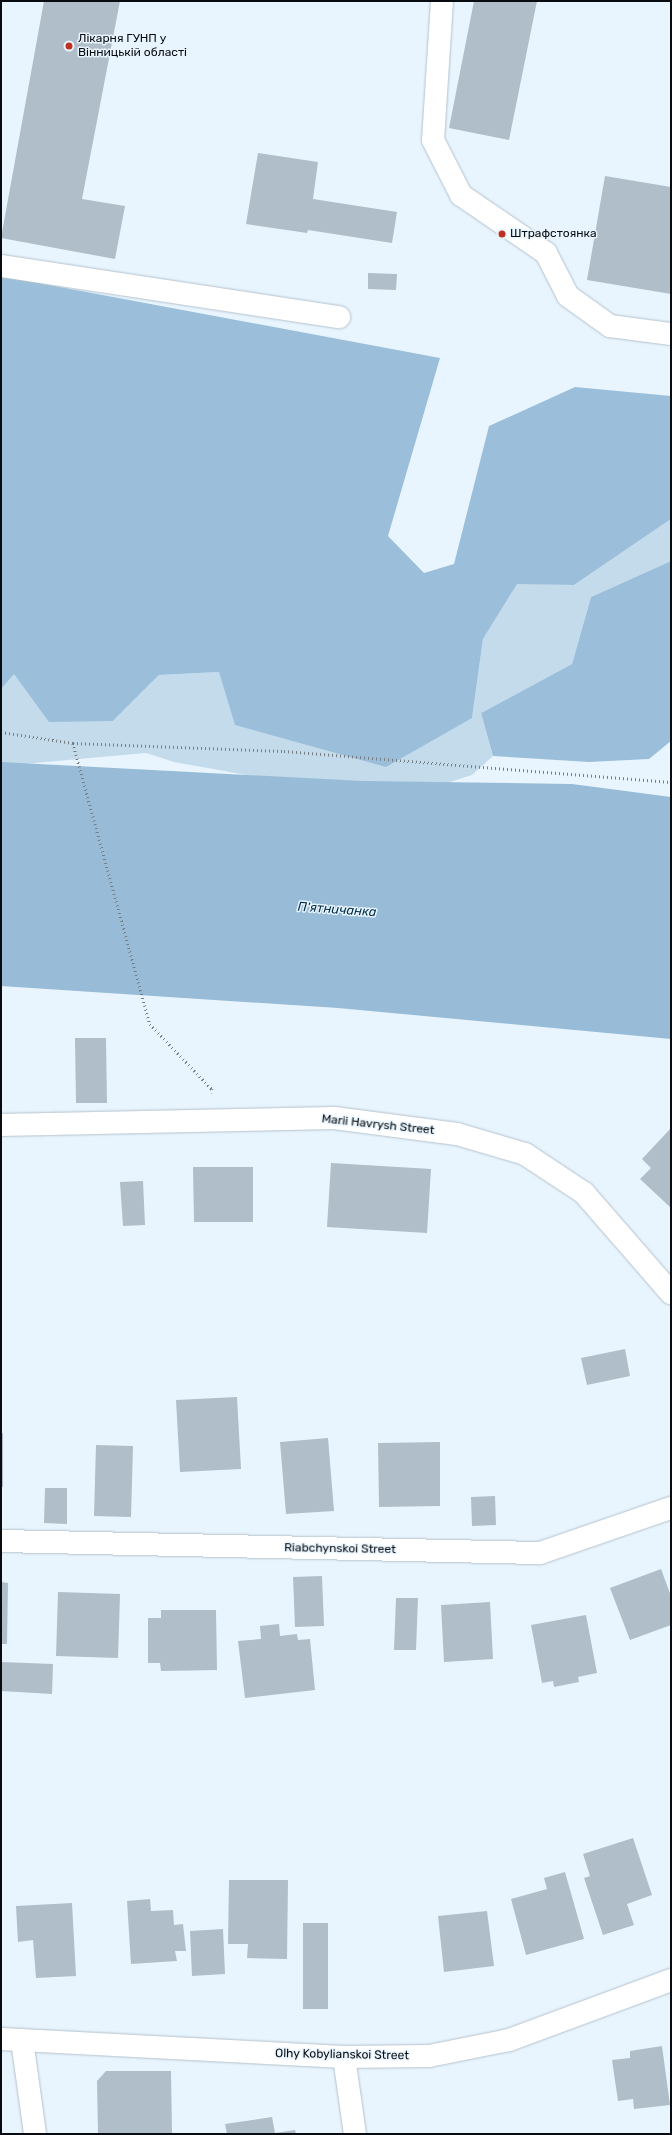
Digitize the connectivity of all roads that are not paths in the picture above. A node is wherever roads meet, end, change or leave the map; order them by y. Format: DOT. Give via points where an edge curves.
graph roads {
  1 [pos="442,1"];
  2 [pos="1,266"];
  3 [pos="339,317"];
  4 [pos="671,334"];
  5 [pos="1,1125"];
  6 [pos="671,1293"];
  7 [pos="671,1508"];
  8 [pos="1,1541"];
  9 [pos="671,1980"];
  10 [pos="12,2040"];
  11 [pos="344,2057"];
  12 [pos="35,2134"];
  13 [pos="355,2134"];
  1 -- 4 [label="street" via="433,140 461,195 546,253 568,296 610,326"];
  2 -- 3 [label="street"];
  5 -- 6 [label="street, Marii Havrysh Street" via="334,1118 457,1134 525,1154 584,1193"];
  7 -- 8 [label="street, Riabchynskoi Street" via="540,1553"];
  9 -- 11 [label="street, Olhy Kobylianskoi Street" via="509,2040 429,2056"];
  10 -- 11 [label="street, Olhy Kobylianskoi Street"];
  10 -- 12 [label="street"];
  11 -- 13 [label="street"];
}
